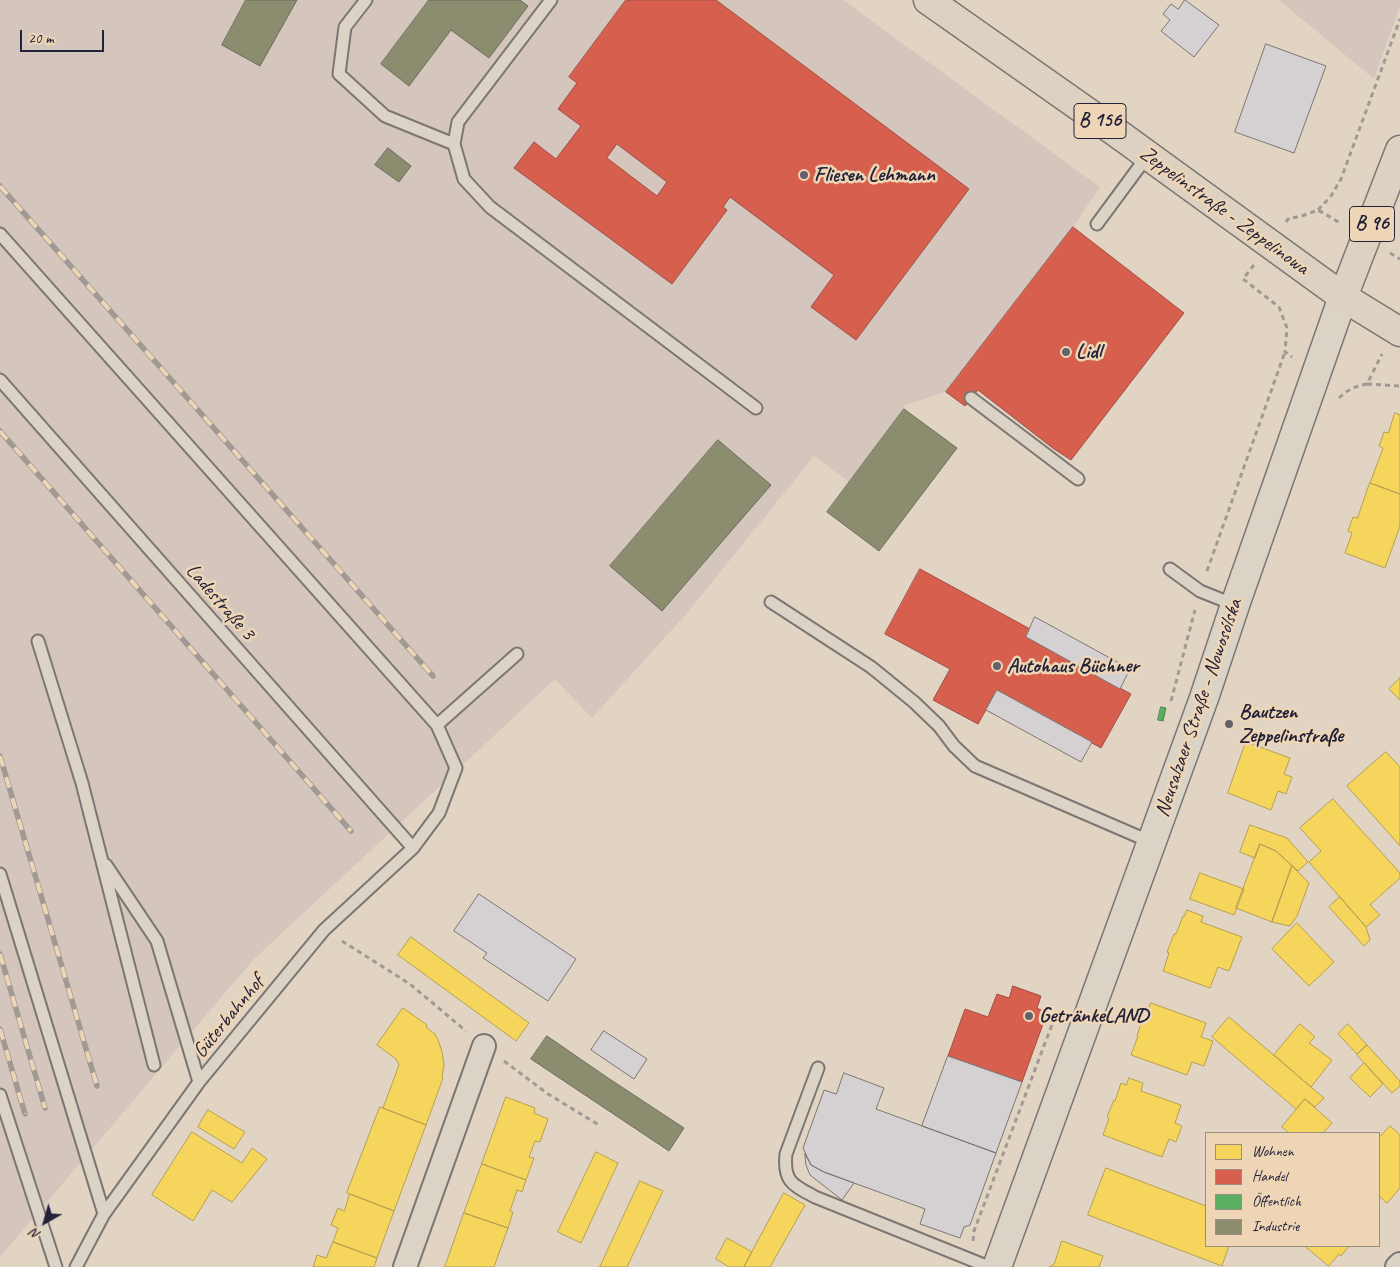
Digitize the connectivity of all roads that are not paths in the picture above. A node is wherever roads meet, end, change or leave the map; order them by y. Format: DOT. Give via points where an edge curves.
graph roads {
  1 [pos="366,0"];
  2 [pos="551,0"];
  3 [pos="928,0"];
  4 [pos="454,144"];
  5 [pos="1400,150"];
  6 [pos="1148,156"];
  7 [pos="1097,224"];
  8 [pos="0,234"];
  9 [pos="1343,297"];
  10 [pos="1398,330"];
  11 [pos="0,380"];
  12 [pos="971,398"];
  13 [pos="756,408"];
  14 [pos="1078,479"];
  15 [pos="1170,569"];
  16 [pos="771,602"];
  17 [pos="1235,605"];
  18 [pos="38,641"];
  19 [pos="517,654"];
  20 [pos="437,725"];
  21 [pos="1151,842"];
  22 [pos="413,848"];
  23 [pos="102,858"];
  24 [pos="0,874"];
  25 [pos="484,1046"];
  26 [pos="154,1065"];
  27 [pos="818,1068"];
  28 [pos="199,1082"];
  29 [pos="0,1095"];
  30 [pos="104,1214"];
  31 [pos="1400,1264"];
  32 [pos="56,1267"];
  33 [pos="76,1267"];
  34 [pos="405,1267"];
  35 [pos="988,1267"];
  36 [pos="997,1267"];
  37 [pos="1397,1267"];
  1 -- 4 [label="lane" via="345,27 339,74 385,116"];
  2 -- 4 [label="lane" via="458,122"];
  3 -- 6 [label="main road, Zeppelinstraße - Zeppelinowa / B 156"];
  4 -- 13 [label="lane" via="464,180 490,207"];
  5 -- 9 [label="main road, Neusalzaer Straße - Nowosólska / B 96"];
  6 -- 7 [label="lane"];
  6 -- 9 [label="main road, Zeppelinstraße - Zeppelinowa / B 156"];
  8 -- 20 [label="lane, Güterbahnhof"];
  9 -- 10 [label="main road, Zeppelinstraße - Zeppelinowa"];
  9 -- 17 [label="main road, Neusalzaer Straße - Nowosólska"];
  11 -- 22 [label="lane, Ladestraße 3"];
  12 -- 14 [label="lane"];
  15 -- 17 [label="lane" via="1200,591"];
  16 -- 21 [label="lane" via="871,667 933,720 975,766"];
  17 -- 21 [label="main road, Neusalzaer Straße - Nowosólska"];
  18 -- 23 [label="lane"];
  19 -- 20 [label="lane"];
  20 -- 22 [label="lane, Güterbahnhof" via="456,768 439,813"];
  21 -- 36 [label="main road, Neusalzaer Straße - Nowosólska"];
  22 -- 28 [label="lane, Güterbahnhof" via="324,930"];
  23 -- 26 [label="lane"];
  23 -- 28 [label="lane" via="157,942"];
  24 -- 30 [label="lane"];
  25 -- 34 [label="street"];
  27 -- 35 [label="lane" via="786,1154 788,1178 814,1197"];
  28 -- 30 [label="lane, Güterbahnhof"];
  29 -- 32 [label="lane"];
  30 -- 33 [label="lane, Güterbahnhof"];
  31 -- 37 [label="street"];
}
